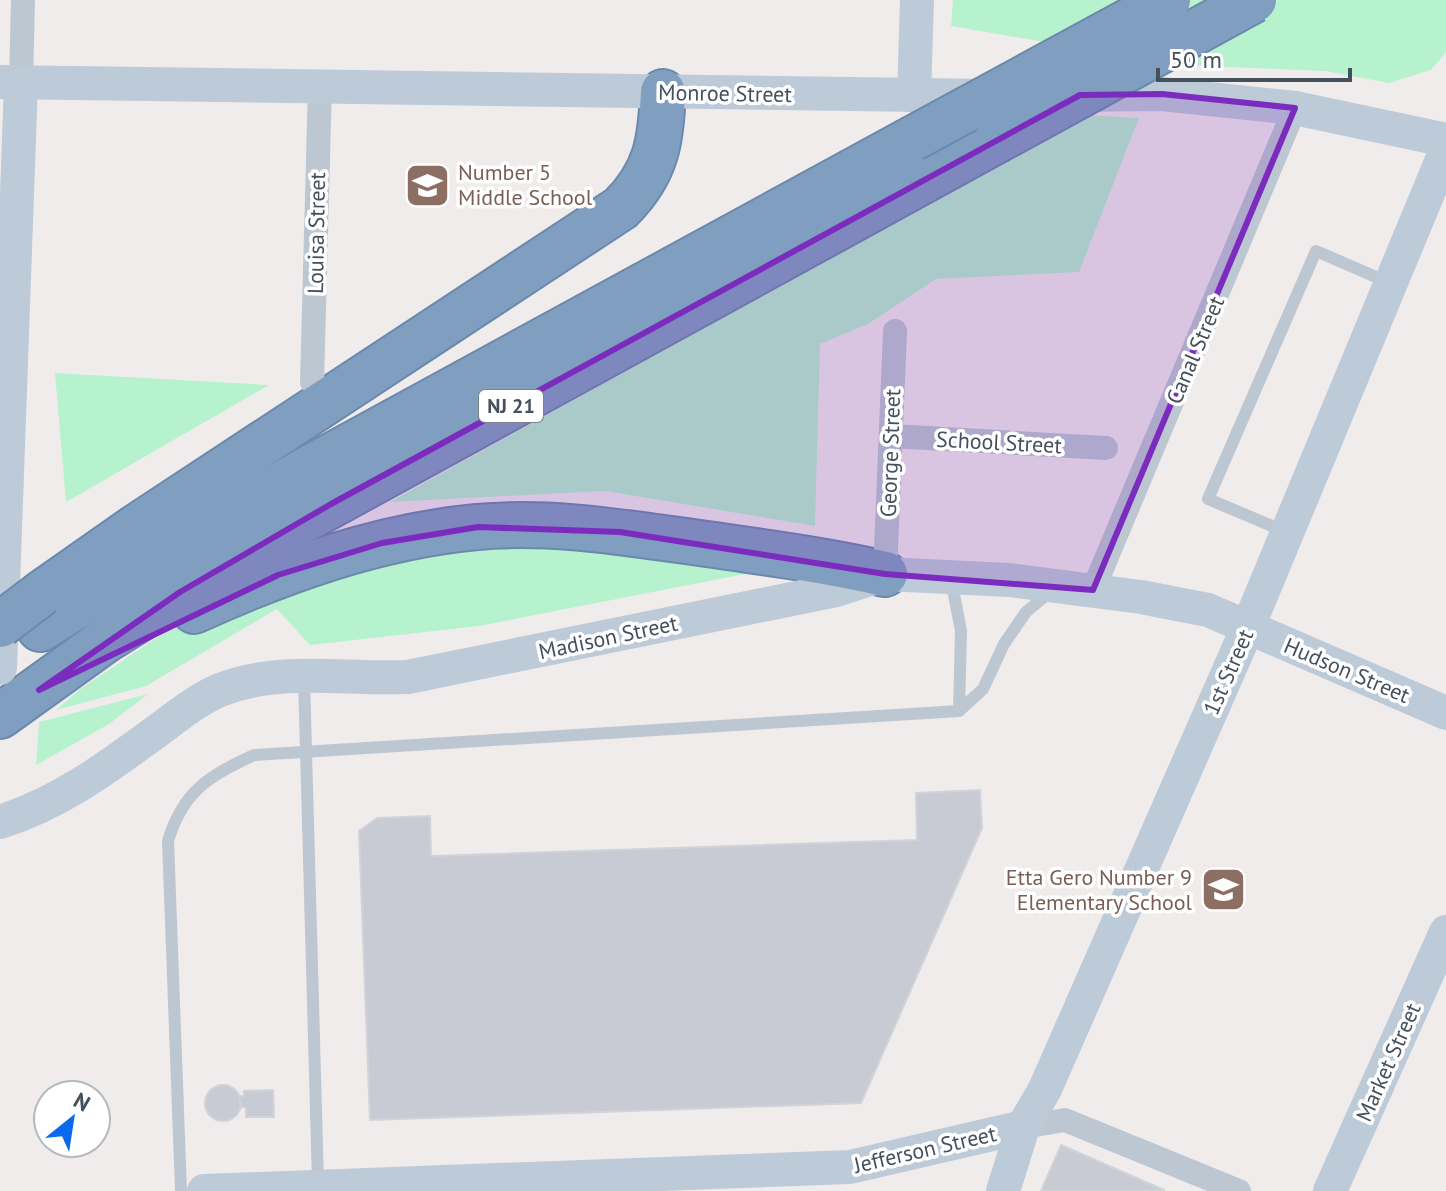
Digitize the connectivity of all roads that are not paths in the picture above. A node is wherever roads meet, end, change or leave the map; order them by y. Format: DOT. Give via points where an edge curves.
graph roads {
  1 [pos="23,0"];
  2 [pos="917,0"];
  3 [pos="1168,0"];
  4 [pos="1254,0"];
  5 [pos="10,83"];
  6 [pos="320,85"];
  7 [pos="663,92"];
  8 [pos="914,96"];
  9 [pos="1295,108"];
  10 [pos="1446,140"];
  11 [pos="1446,150"];
  12 [pos="1391,283"];
  13 [pos="895,331"];
  14 [pos="312,382"];
  15 [pos="891,436"];
  16 [pos="1106,448"];
  17 [pos="1287,533"];
  18 [pos="885,574"];
  19 [pos="951,578"];
  20 [pos="1057,586"];
  21 [pos="1093,590"];
  22 [pos="27,616"];
  23 [pos="1248,627"];
  24 [pos="0,657"];
  25 [pos="0,668"];
  26 [pos="304,675"];
  27 [pos="39,690"];
  28 [pos="959,711"];
  29 [pos="1446,713"];
  30 [pos="0,716"];
  31 [pos="306,753"];
  32 [pos="0,822"];
  33 [pos="1446,932"];
  34 [pos="1023,1127"];
  35 [pos="318,1187"];
  36 [pos="181,1191"];
  37 [pos="204,1191"];
  38 [pos="1003,1191"];
  39 [pos="1239,1191"];
  40 [pos="1330,1191"];
  1 -- 5 [label="street"];
  2 -- 8 [label="street"];
  3 -- 22 [label="highway, NJ 21, bridge" via="309,468 152,559"];
  4 -- 27 [label="highway, NJ 21, bridge" via="293,526 119,631"];
  5 -- 6 [label="street, Monroe Street"];
  5 -- 25 [label="street"];
  6 -- 7 [label="street, Monroe Street"];
  6 -- 14 [label="street, Louisa Street"];
  7 -- 8 [label="street, Monroe Street"];
  7 -- 22 [label="highway" via="662,125 651,170 621,208 136,527"];
  8 -- 9 [label="street, Monroe Street" via="1162,94"];
  9 -- 10 [label="street, Monroe Street"];
  9 -- 21 [label="street, Canal Street"];
  11 -- 12 [label="street, 1st Street"];
  12 -- 17 [label="street, 1st Street"];
  12 -- 17 [label="lane" via="1316,251 1208,499"];
  13 -- 15 [label="street, George Street"];
  15 -- 16 [label="street, School Street"];
  15 -- 18 [label="street, George Street"];
  17 -- 23 [label="street, 1st Street"];
  18 -- 19 [label="street, Madison Street"];
  18 -- 26 [label="street, Madison Street" via="836,590 408,677"];
  18 -- 27 [label="highway" via="575,527 428,533 278,575 175,620"];
  19 -- 20 [label="street, Madison Street"];
  19 -- 28 [label="lane" via="961,631"];
  20 -- 21 [label="street, Madison Street"];
  20 -- 28 [label="lane" via="1026,612 983,689"];
  21 -- 23 [label="street, Madison Street" via="1208,610"];
  22 -- 24 [label="highway, NJ 21"];
  23 -- 29 [label="street, Hudson Street"];
  23 -- 34 [label="street, 1st Street" via="1045,1089"];
  26 -- 31 [label="lane"];
  26 -- 32 [label="street, Madison Street" via="270,676 217,691 85,784"];
  27 -- 30 [label="highway, NJ 21"];
  28 -- 31 [label="lane"];
  31 -- 35 [label="lane"];
  31 -- 36 [label="lane" via="254,755 223,769 188,797 168,841"];
  33 -- 40 [label="street, Market Street"];
  34 -- 35 [label="street, Jefferson Street" via="850,1167 709,1177"];
  34 -- 38 [label="street, 1st Street"];
  34 -- 39 [label="street" via="1065,1120"];
  35 -- 37 [label="street, Jefferson Street"];
}
